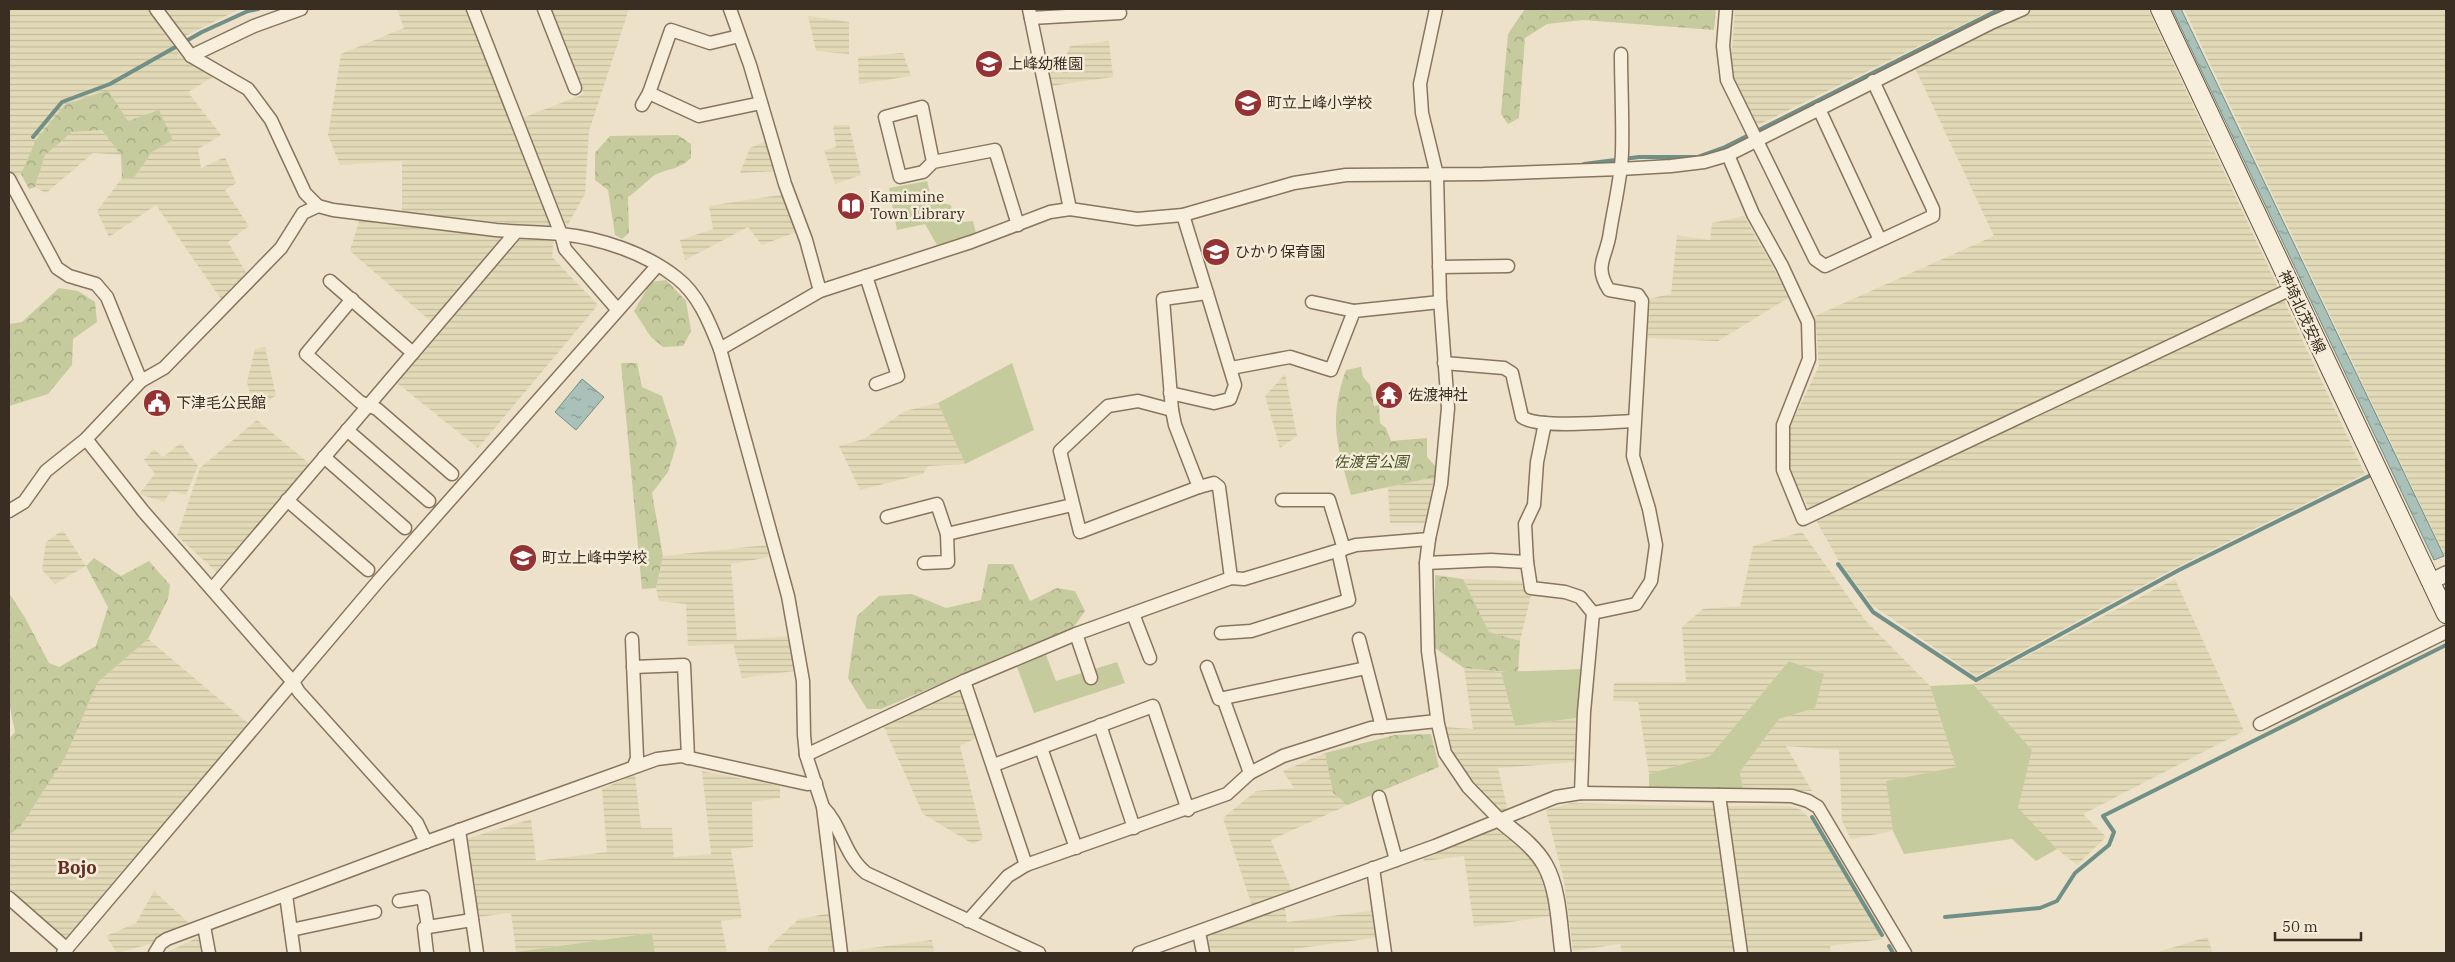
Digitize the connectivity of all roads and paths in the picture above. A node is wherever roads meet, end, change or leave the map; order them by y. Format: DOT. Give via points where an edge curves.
graph roads {
  1 [pos="156,9"];
  2 [pos="302,9"];
  3 [pos="473,9"];
  4 [pos="544,9"];
  5 [pos="730,9"];
  6 [pos="1436,9"];
  7 [pos="1726,9"];
  8 [pos="2023,9"];
  9 [pos="2160,9"];
  10 [pos="1120,13"];
  11 [pos="1030,14"];
  12 [pos="739,36"];
  13 [pos="1621,54"];
  14 [pos="191,56"];
  15 [pos="1873,81"];
  16 [pos="575,88"];
  17 [pos="649,93"];
  18 [pos="761,103"];
  19 [pos="642,105"];
  20 [pos="1819,109"];
  21 [pos="1757,140"];
  22 [pos="1728,155"];
  23 [pos="932,162"];
  24 [pos="1620,169"];
  25 [pos="1437,175"];
  26 [pos="9,179"];
  27 [pos="318,206"];
  28 [pos="1070,209"];
  29 [pos="1183,215"];
  30 [pos="1018,225"];
  31 [pos="516,232"];
  32 [pos="561,234"];
  33 [pos="1880,240"];
  34 [pos="657,266"];
  35 [pos="1508,266"];
  36 [pos="1439,267"];
  37 [pos="866,276"];
  38 [pos="330,281"];
  39 [pos="2291,289"];
  40 [pos="820,291"];
  41 [pos="1207,293"];
  42 [pos="352,299"];
  43 [pos="1312,302"];
  44 [pos="1440,302"];
  45 [pos="617,309"];
  46 [pos="1354,311"];
  47 [pos="720,349"];
  48 [pos="413,353"];
  49 [pos="1444,363"];
  50 [pos="1231,368"];
  51 [pos="141,381"];
  52 [pos="876,384"];
  53 [pos="1170,393"];
  54 [pos="368,406"];
  55 [pos="1172,410"];
  56 [pos="1634,421"];
  57 [pos="1545,423"];
  58 [pos="347,430"];
  59 [pos="86,439"];
  60 [pos="324,457"];
  61 [pos="452,474"];
  62 [pos="1199,487"];
  63 [pos="287,500"];
  64 [pos="1282,500"];
  65 [pos="429,501"];
  66 [pos="1072,505"];
  67 [pos="9,511"];
  68 [pos="887,517"];
  69 [pos="405,528"];
  70 [pos="947,534"];
  71 [pos="1429,539"];
  72 [pos="1341,550"];
  73 [pos="1527,562"];
  74 [pos="924,563"];
  75 [pos="1426,563"];
  76 [pos="368,570"];
  77 [pos="2446,574"];
  78 [pos="1231,578"];
  79 [pos="2430,582"];
  80 [pos="212,589"];
  81 [pos="1593,613"];
  82 [pos="1133,614"];
  83 [pos="2446,614"];
  84 [pos="2446,632"];
  85 [pos="1221,633"];
  86 [pos="1076,634"];
  87 [pos="632,639"];
  88 [pos="1359,639"];
  89 [pos="1150,658"];
  90 [pos="633,667"];
  91 [pos="1207,667"];
  92 [pos="1366,668"];
  93 [pos="1092,678"];
  94 [pos="964,681"];
  95 [pos="293,682"];
  96 [pos="1223,698"];
  97 [pos="1437,721"];
  98 [pos="2260,724"];
  99 [pos="1100,726"];
  100 [pos="1382,727"];
  101 [pos="1041,748"];
  102 [pos="806,755"];
  103 [pos="688,758"];
  104 [pos="994,765"];
  105 [pos="634,766"];
  106 [pos="1250,773"];
  107 [pos="816,783"];
  108 [pos="1581,793"];
  109 [pos="1719,795"];
  110 [pos="1379,797"];
  111 [pos="823,807"];
  112 [pos="1188,810"];
  113 [pos="1501,820"];
  114 [pos="1134,828"];
  115 [pos="459,830"];
  116 [pos="426,842"];
  117 [pos="1076,848"];
  118 [pos="1396,860"];
  119 [pos="1026,865"];
  120 [pos="1373,868"];
  121 [pos="286,895"];
  122 [pos="9,898"];
  123 [pos="399,901"];
  124 [pos="375,912"];
  125 [pos="472,920"];
  126 [pos="968,921"];
  127 [pos="204,926"];
  128 [pos="428,927"];
  129 [pos="291,930"];
  130 [pos="1199,932"];
  131 [pos="1021,949"];
  132 [pos="65,951"];
  133 [pos="155,953"];
  134 [pos="209,953"];
  135 [pos="294,953"];
  136 [pos="427,953"];
  137 [pos="477,953"];
  138 [pos="841,953"];
  139 [pos="1039,953"];
  140 [pos="1139,953"];
  141 [pos="1203,953"];
  142 [pos="1385,953"];
  143 [pos="1563,953"];
  144 [pos="1741,953"];
  145 [pos="1905,953"];
  1 -- 14 [label="street"];
  2 -- 14 [label="street" via="254,26"];
  3 -- 32 [label="street"];
  4 -- 16 [label="street"];
  5 -- 12 [label="street"];
  6 -- 25 [label="street" via="1420,84 1422,113"];
  7 -- 21 [label="street" via="1723,46 1727,80"];
  8 -- 15 [label="street"];
  9 -- 39 [label="main road, 神埼北茂安線"];
  10 -- 11 [label="street"];
  11 -- 28 [label="street"];
  12 -- 17 [label="street" via="710,43 671,30"];
  12 -- 18 [label="street"];
  13 -- 24 [label="street"];
  14 -- 27 [label="street" via="248,89 271,120 304,193"];
  15 -- 20 [label="street"];
  15 -- 33 [label="street" via="1933,209 1933,216"];
  17 -- 18 [label="street" via="699,116"];
  17 -- 19 [label="street"];
  18 -- 40 [label="street"];
  20 -- 21 [label="street"];
  20 -- 33 [label="street"];
  21 -- 22 [label="street"];
  21 -- 33 [label="street" via="1815,259 1825,266"];
  22 -- 24 [label="street" via="1704,162"];
  22 -- 39 [label="street" via="1753,214 1808,322 1809,359 1784,425 1783,470 1803,518"];
  23 -- 23 [label="street" via="923,172 900,177 885,117 922,107"];
  23 -- 30 [label="street" via="994,150"];
  24 -- 25 [label="street"];
  24 -- 56 [label="street" via="1610,237 1601,270 1609,290 1638,295 1642,301"];
  25 -- 29 [label="street" via="1346,175 1294,183"];
  25 -- 36 [label="street"];
  26 -- 51 [label="street" via="57,268 69,276 96,284 107,297"];
  27 -- 31 [label="street"];
  27 -- 51 [label="street" via="303,213 281,248 164,368"];
  28 -- 29 [label="street" via="1137,219"];
  28 -- 30 [label="street" via="1050,212"];
  29 -- 41 [label="street"];
  30 -- 37 [label="street"];
  31 -- 32 [label="street"];
  31 -- 48 [label="street"];
  32 -- 34 [label="street" via="596,241"];
  32 -- 45 [label="street" via="565,249"];
  34 -- 45 [label="street"];
  34 -- 47 [label="street" via="678,278 697,300"];
  35 -- 36 [label="street"];
  36 -- 44 [label="street"];
  37 -- 40 [label="street"];
  37 -- 52 [label="street" via="898,376"];
  38 -- 42 [label="street"];
  39 -- 79 [label="main road, 神埼北茂安線"];
  40 -- 47 [label="street"];
  41 -- 50 [label="street"];
  41 -- 53 [label="street" via="1163,299"];
  42 -- 48 [label="street"];
  42 -- 54 [label="street" via="306,354"];
  43 -- 46 [label="street"];
  44 -- 46 [label="street"];
  44 -- 49 [label="street"];
  45 -- 95 [label="street"];
  46 -- 50 [label="street" via="1331,370 1290,357"];
  47 -- 102 [label="street" via="788,596 803,681"];
  48 -- 54 [label="street"];
  49 -- 57 [label="street" via="1504,368 1512,373 1522,417"];
  49 -- 71 [label="street" via="1448,408 1442,474"];
  50 -- 53 [label="street" via="1236,385 1230,398 1214,403"];
  51 -- 59 [label="street"];
  53 -- 55 [label="street"];
  54 -- 58 [label="street"];
  54 -- 61 [label="street" via="377,409"];
  55 -- 62 [label="street"];
  55 -- 66 [label="street" via="1138,401 1108,406 1067,444 1060,451"];
  56 -- 57 [label="street"];
  56 -- 81 [label="street" via="1633,456 1656,545 1651,581 1636,604"];
  57 -- 73 [label="street" via="1536,462 1534,504 1525,524"];
  58 -- 60 [label="street"];
  58 -- 65 [label="street"];
  59 -- 67 [label="street" via="46,471 24,502"];
  59 -- 80 [label="street" via="143,511"];
  60 -- 63 [label="street"];
  60 -- 69 [label="street"];
  62 -- 66 [label="street" via="1080,532"];
  62 -- 78 [label="street" via="1214,483 1219,487"];
  63 -- 76 [label="street"];
  63 -- 80 [label="street"];
  64 -- 72 [label="street" via="1329,500"];
  66 -- 70 [label="street"];
  68 -- 70 [label="street" via="937,504"];
  70 -- 74 [label="street" via="948,562"];
  71 -- 72 [label="street" via="1356,545"];
  71 -- 75 [label="street"];
  72 -- 78 [label="street" via="1244,579"];
  72 -- 85 [label="street" via="1349,600 1251,631"];
  73 -- 75 [label="street"];
  73 -- 81 [label="street" via="1532,588 1580,597"];
  75 -- 97 [label="street" via="1428,651"];
  77 -- 79 [label="street"];
  78 -- 82 [label="street"];
  79 -- 83 [label="main road, 神埼北茂安線"];
  80 -- 95 [label="street"];
  81 -- 108 [label="street"];
  82 -- 86 [label="street"];
  82 -- 89 [label="street"];
  84 -- 98 [label="street"];
  86 -- 93 [label="street"];
  86 -- 94 [label="street"];
  87 -- 90 [label="street"];
  88 -- 92 [label="street"];
  90 -- 103 [label="street" via="684,665"];
  90 -- 105 [label="street"];
  91 -- 96 [label="street" via="1219,699"];
  92 -- 96 [label="street"];
  92 -- 100 [label="street"];
  94 -- 102 [label="street"];
  94 -- 104 [label="street"];
  95 -- 116 [label="street" via="417,823"];
  95 -- 132 [label="street"];
  96 -- 106 [label="street"];
  97 -- 100 [label="street"];
  97 -- 113 [label="street" via="1445,753 1468,787"];
  99 -- 101 [label="street"];
  99 -- 112 [label="street" via="1153,706"];
  99 -- 114 [label="street"];
  100 -- 106 [label="street" via="1283,756"];
  101 -- 104 [label="street"];
  101 -- 117 [label="street"];
  102 -- 107 [label="street"];
  103 -- 105 [label="street" via="669,756"];
  103 -- 107 [label="street" via="807,784"];
  104 -- 119 [label="street"];
  105 -- 115 [label="street"];
  106 -- 112 [label="street" via="1227,794"];
  107 -- 111 [label="street"];
  108 -- 109 [label="street"];
  108 -- 113 [label="street" via="1556,797"];
  109 -- 144 [label="street"];
  109 -- 145 [label="street" via="1792,796 1818,807"];
  110 -- 118 [label="street"];
  111 -- 126 [label="street" via="832,816 854,864"];
  111 -- 138 [label="street"];
  112 -- 114 [label="street"];
  113 -- 118 [label="street"];
  113 -- 143 [label="street" via="1529,844 1545,865 1555,894"];
  114 -- 117 [label="street"];
  115 -- 116 [label="street"];
  115 -- 125 [label="street"];
  116 -- 121 [label="street"];
  117 -- 119 [label="street"];
  118 -- 120 [label="street"];
  119 -- 126 [label="street" via="1008,876"];
  120 -- 130 [label="street"];
  120 -- 142 [label="street"];
  121 -- 127 [label="street"];
  121 -- 129 [label="street"];
  122 -- 132 [label="street"];
  123 -- 128 [label="street" via="423,896"];
  124 -- 129 [label="street"];
  125 -- 128 [label="street"];
  125 -- 137 [label="street"];
  126 -- 131 [label="street"];
  127 -- 133 [label="street" via="167,940"];
  127 -- 134 [label="street"];
  128 -- 136 [label="street" via="424,928"];
  129 -- 135 [label="street"];
  130 -- 140 [label="street"];
  130 -- 141 [label="street"];
  131 -- 139 [label="street"];
}
